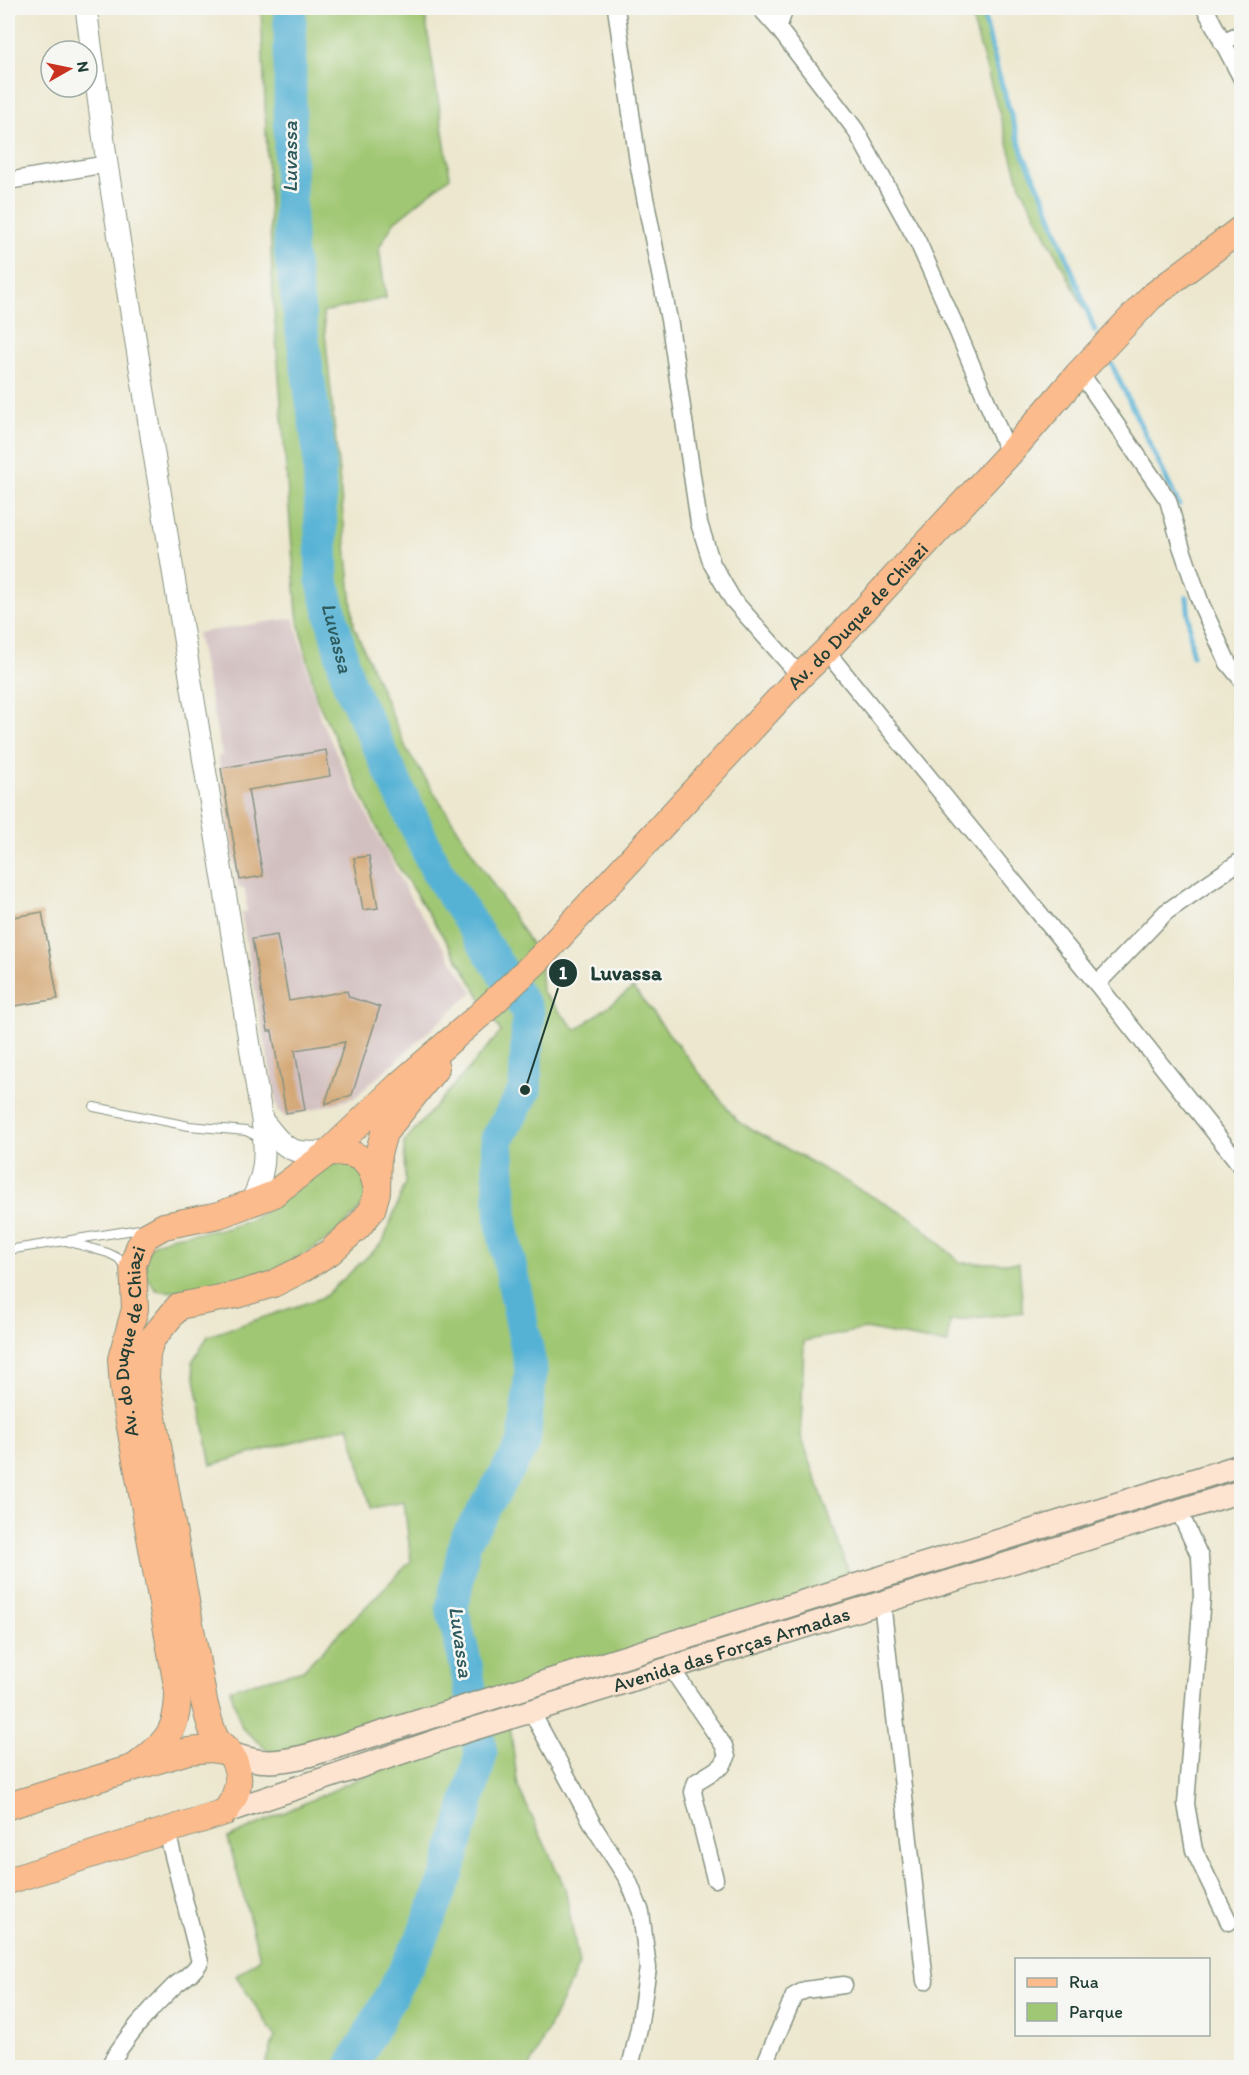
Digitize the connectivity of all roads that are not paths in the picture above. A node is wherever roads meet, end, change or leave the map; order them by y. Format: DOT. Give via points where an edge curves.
graph roads {
  1 [pos="86,8"];
  2 [pos="616,8"];
  3 [pos="760,8"];
  4 [pos="785,8"];
  5 [pos="1205,8"];
  6 [pos="778,28"];
  7 [pos="1242,33"];
  8 [pos="1222,42"];
  9 [pos="1242,79"];
  10 [pos="107,164"];
  11 [pos="8,181"];
  12 [pos="1242,228"];
  13 [pos="1080,372"];
  14 [pos="1009,454"];
  15 [pos="826,651"];
  16 [pos="800,676"];
  17 [pos="1242,680"];
  18 [pos="1242,860"];
  19 [pos="1097,984"];
  20 [pos="480,1014"];
  21 [pos="94,1107"];
  22 [pos="263,1131"];
  23 [pos="329,1152"];
  24 [pos="1242,1167"];
  25 [pos="377,1192"];
  26 [pos="249,1205"];
  27 [pos="164,1226"];
  28 [pos="62,1240"];
  29 [pos="8,1250"];
  30 [pos="135,1281"];
  31 [pos="179,1306"];
  32 [pos="1242,1465"];
  33 [pos="1242,1491"];
  34 [pos="1179,1511"];
  35 [pos="882,1602"];
  36 [pos="671,1668"];
  37 [pos="531,1711"];
  38 [pos="228,1752"];
  39 [pos="136,1766"];
  40 [pos="9,1808"];
  41 [pos="225,1812"];
  42 [pos="167,1832"];
  43 [pos="8,1862"];
  44 [pos="19,1877"];
  45 [pos="715,1879"];
  46 [pos="1229,1922"];
  47 [pos="925,1981"];
  48 [pos="844,1985"];
  49 [pos="108,2067"];
  50 [pos="630,2067"];
  51 [pos="763,2067"];
  1 -- 10 [label="street"];
  2 -- 16 [label="street" via="699,523 712,564 733,600"];
  3 -- 6 [label="street"];
  4 -- 6 [label="street"];
  5 -- 8 [label="street"];
  6 -- 14 [label="street" via="855,129 918,242"];
  7 -- 8 [label="street"];
  8 -- 9 [label="street"];
  10 -- 11 [label="street"];
  10 -- 22 [label="street"];
  12 -- 13 [label="main road, Av. do Duque de Chiazi" via="1151,297"];
  13 -- 14 [label="main road, Av. do Duque de Chiazi"];
  13 -- 17 [label="street" via="1168,500 1201,604 1228,663"];
  14 -- 15 [label="main road, Av. do Duque de Chiazi"];
  15 -- 16 [label="main road, Av. do Duque de Chiazi"];
  15 -- 19 [label="street"];
  16 -- 20 [label="main road, Av. do Duque de Chiazi" via="540,958"];
  18 -- 19 [label="street" via="1166,912"];
  19 -- 24 [label="street"];
  20 -- 23 [label="main road, Av. do Duque de Chiazi"];
  20 -- 25 [label="main road, Av. do Duque de Chiazi" via="384,1133 378,1154"];
  21 -- 22 [label="lane" via="189,1126"];
  22 -- 23 [label="street" via="283,1147 307,1153"];
  22 -- 26 [label="street" via="262,1176"];
  23 -- 25 [label="main road" via="348,1152 362,1158 373,1173"];
  23 -- 26 [label="main road, Av. do Duque de Chiazi" via="272,1195"];
  25 -- 31 [label="main road, Av. do Duque de Chiazi" via="372,1210 358,1227 330,1252 301,1270 273,1284 236,1295"];
  26 -- 27 [label="main road, Av. do Duque de Chiazi"];
  27 -- 28 [label="lane"];
  27 -- 30 [label="main road, Av. do Duque de Chiazi" via="146,1236 138,1247"];
  28 -- 29 [label="lane"];
  28 -- 30 [label="lane" via="118,1258"];
  30 -- 31 [label="main road" via="160,1305"];
  30 -- 39 [label="main road, Av. do Duque de Chiazi" via="135,1309 121,1359 123,1389 178,1691 178,1710 169,1736"];
  31 -- 38 [label="main road, Av. do Duque de Chiazi" via="151,1340 146,1378 204,1701 216,1739"];
  32 -- 38 [label="main road, Avenida das Forças Armadas" via="310,1755 282,1762"];
  33 -- 34 [label="main road, Avenida das Forças Armadas"];
  34 -- 35 [label="main road, Avenida das Forças Armadas"];
  34 -- 46 [label="street" via="1200,1557 1202,1596 1186,1804 1194,1850"];
  35 -- 36 [label="main road, Avenida das Forças Armadas"];
  35 -- 47 [label="street"];
  36 -- 37 [label="main road, Avenida das Forças Armadas"];
  36 -- 45 [label="street" via="724,1746 727,1757 722,1766 696,1782 693,1792"];
  37 -- 41 [label="main road, Avenida das Forças Armadas"];
  37 -- 50 [label="street" via="628,1880 641,1912 648,1968"];
  38 -- 39 [label="main road, Avenida das Forças Armadas" via="188,1751"];
  38 -- 41 [label="main road" via="237,1767 239,1783 235,1799"];
  39 -- 40 [label="main road, Avenida das Forças Armadas"];
  41 -- 42 [label="main road, Avenida das Forças Armadas"];
  42 -- 44 [label="main road, Avenida das Forças Armadas"];
  42 -- 49 [label="street" via="200,1962 120,2046"];
  43 -- 44 [label="main road"];
  48 -- 51 [label="street" via="805,1990 794,1996"];
}
